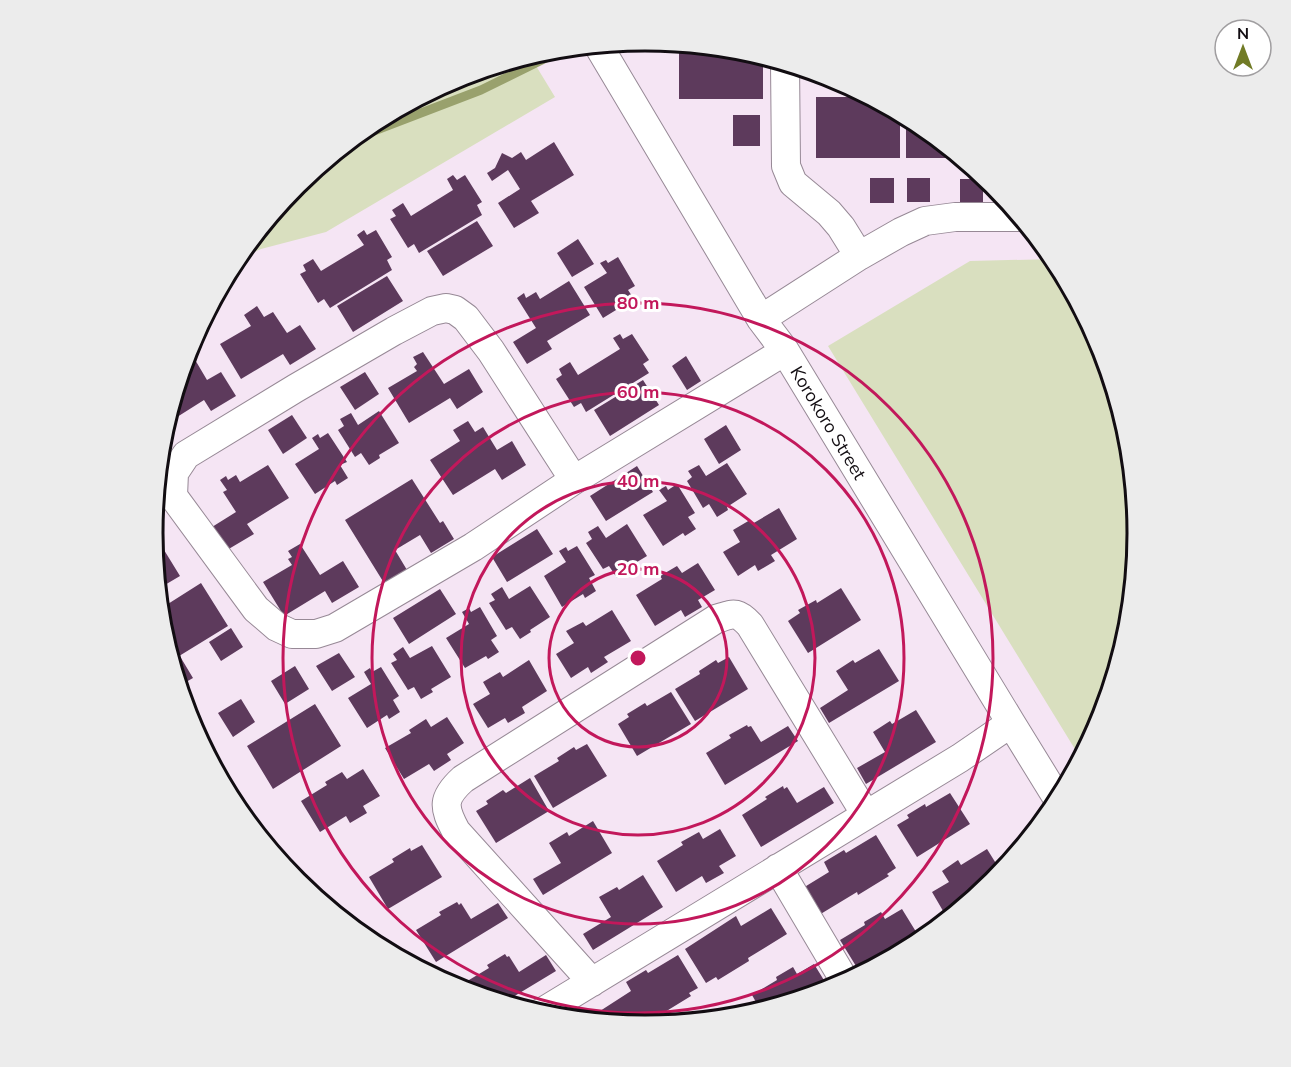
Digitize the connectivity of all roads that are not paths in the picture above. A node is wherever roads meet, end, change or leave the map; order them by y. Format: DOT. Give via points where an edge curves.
graph roads {
  1 [pos="603,53"];
  2 [pos="785,72"];
  3 [pos="1010,217"];
  4 [pos="859,256"];
  5 [pos="761,319"];
  6 [pos="785,351"];
  7 [pos="574,480"];
  8 [pos="1011,723"];
  9 [pos="1053,792"];
  10 [pos="866,815"];
  11 [pos="778,868"];
  12 [pos="841,974"];
  13 [pos="592,982"];
  14 [pos="551,1007"];
  1 -- 5 [label="street, Korokoro Street"];
  2 -- 4 [label="street" via="786,166 793,183 830,213"];
  3 -- 4 [label="street" via="925,221"];
  4 -- 5 [label="street"];
  5 -- 6 [label="street, Korokoro Street"];
  6 -- 7 [label="street"];
  6 -- 8 [label="street, Korokoro Street"];
  7 -- 7 [label="street" via="473,546 335,628 315,634 292,634 256,609 173,496 174,473 186,455 394,331 446,308 466,318 491,351"];
  8 -- 9 [label="street, Korokoro Street"];
  8 -- 10 [label="street"];
  10 -- 11 [label="street"];
  10 -- 13 [label="street" via="750,625 732,614 716,619 463,779 451,790 446,804 456,831"];
  11 -- 12 [label="street"];
  11 -- 13 [label="street"];
  13 -- 14 [label="street"];
}
